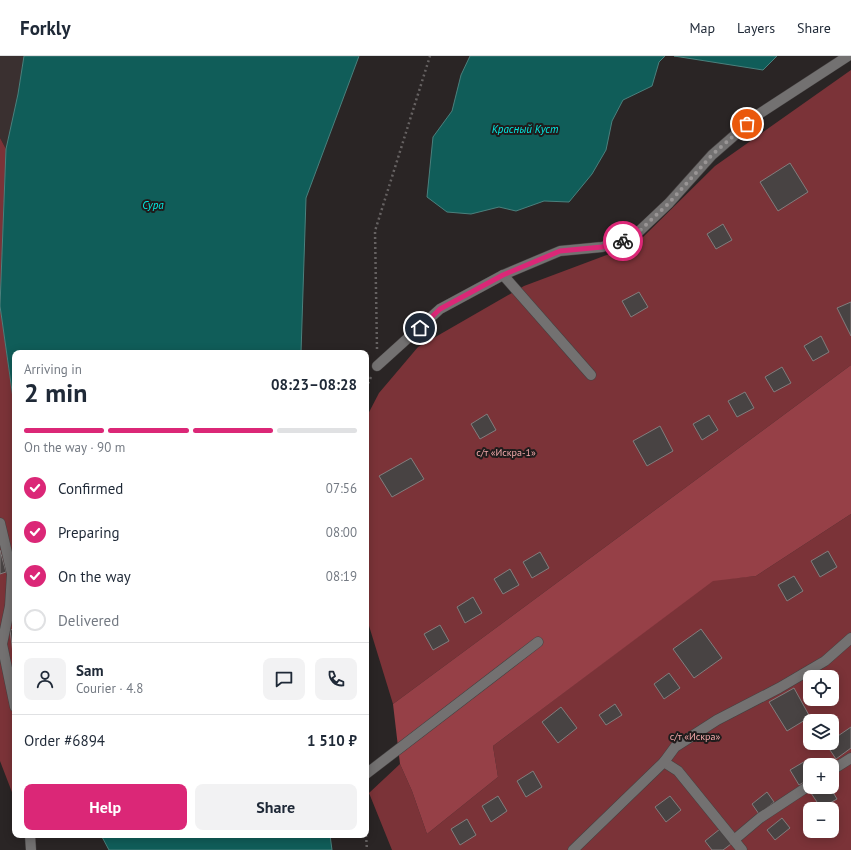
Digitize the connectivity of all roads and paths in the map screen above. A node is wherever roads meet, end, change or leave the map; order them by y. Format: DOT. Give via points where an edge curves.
graph roads {
  1 [pos="430,56"];
  2 [pos="849,59"];
  3 [pos="503,275"];
  4 [pos="377,366"];
  5 [pos="591,375"];
  6 [pos="0,523"];
  7 [pos="12,574"];
  8 [pos="12,574"];
  9 [pos="851,638"];
  10 [pos="538,642"];
  11 [pos="12,692"];
  12 [pos="851,758"];
  13 [pos="664,762"];
  14 [pos="839,766"];
  15 [pos="369,772"];
  16 [pos="803,790"];
  17 [pos="30,838"];
  18 [pos="366,838"];
  19 [pos="734,840"];
  20 [pos="31,850"];
  21 [pos="367,850"];
  22 [pos="572,850"];
  23 [pos="742,850"];
  1 -- 4 [label="path" via="375,231"];
  2 -- 3 [label="street" via="759,114 712,155 669,203 632,238 602,247 560,251"];
  3 -- 4 [label="street" via="440,309"];
  3 -- 5 [label="street"];
  6 -- 7 [label="street"];
  8 -- 11 [label="street" via="10,606 2,644"];
  9 -- 13 [label="street" via="825,661 717,720 675,747"];
  10 -- 15 [label="street"];
  12 -- 14 [label="street"];
  13 -- 19 [label="street" via="678,771"];
  13 -- 22 [label="street"];
  16 -- 19 [label="street" via="760,818"];
  17 -- 20 [label="street"];
  18 -- 21 [label="path"];
  19 -- 23 [label="street"];
}
